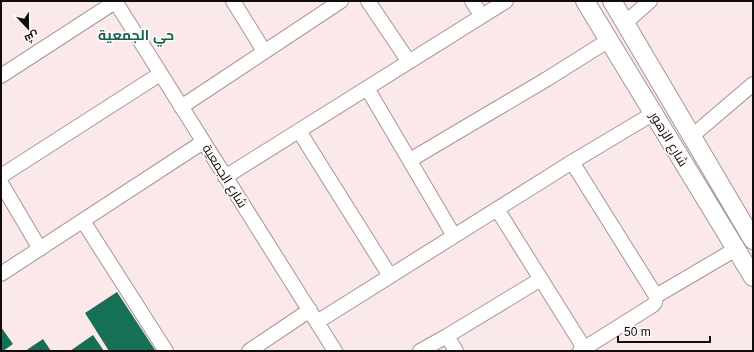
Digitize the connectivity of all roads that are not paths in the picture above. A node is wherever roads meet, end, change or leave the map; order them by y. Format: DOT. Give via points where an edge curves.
graph roads {
  1 [pos="115,1"];
  2 [pos="233,1"];
  3 [pos="341,1"];
  4 [pos="368,1"];
  5 [pos="472,1"];
  6 [pos="506,1"];
  7 [pos="586,1"];
  8 [pos="612,1"];
  9 [pos="650,1"];
  10 [pos="482,16"];
  11 [pos="626,23"];
  12 [pos="609,40"];
  13 [pos="264,51"];
  14 [pos="409,62"];
  15 [pos="160,74"];
  16 [pos="1,76"];
  17 [pos="753,84"];
  18 [pos="367,88"];
  19 [pos="181,106"];
  20 [pos="654,113"];
  21 [pos="299,131"];
  22 [pos="692,136"];
  23 [pos="203,142"];
  24 [pos="410,160"];
  25 [pos="572,162"];
  26 [pos="1,176"];
  27 [pos="226,177"];
  28 [pos="1,183"];
  29 [pos="497,209"];
  30 [pos="83,221"];
  31 [pos="454,236"];
  32 [pos="753,240"];
  33 [pos="40,249"];
  34 [pos="736,249"];
  35 [pos="1,274"];
  36 [pos="390,276"];
  37 [pos="753,277"];
  38 [pos="541,279"];
  39 [pos="656,296"];
  40 [pos="313,316"];
  41 [pos="447,336"];
  42 [pos="582,350"];
  43 [pos="166,351"];
  44 [pos="249,351"];
  45 [pos="335,351"];
  46 [pos="420,351"];
  47 [pos="456,351"];
  1 -- 15 [label="street, شارع الجمعية"];
  1 -- 16 [label="street"];
  2 -- 13 [label="street"];
  3 -- 13 [label="street"];
  4 -- 14 [label="street"];
  5 -- 10 [label="street"];
  6 -- 10 [label="street"];
  7 -- 12 [label="main road, شارع الزهور"];
  8 -- 11 [label="main road, شارع الزهور"];
  9 -- 11 [label="street"];
  10 -- 14 [label="street"];
  11 -- 22 [label="main road, شارع الزهور"];
  12 -- 20 [label="main road, شارع الزهور"];
  12 -- 24 [label="street"];
  13 -- 19 [label="street"];
  14 -- 18 [label="street"];
  15 -- 19 [label="street, شارع الجمعية"];
  15 -- 26 [label="street"];
  17 -- 22 [label="street"];
  18 -- 21 [label="street"];
  18 -- 24 [label="street"];
  19 -- 23 [label="street, شارع الجمعية"];
  20 -- 25 [label="street"];
  20 -- 34 [label="main road, شارع الزهور"];
  21 -- 27 [label="street"];
  21 -- 36 [label="street"];
  22 -- 32 [label="main road, شارع الزهور"];
  23 -- 27 [label="street, شارع الجمعية"];
  23 -- 30 [label="street"];
  24 -- 31 [label="street"];
  25 -- 29 [label="street"];
  25 -- 39 [label="street"];
  27 -- 40 [label="street, شارع الجمعية"];
  28 -- 33 [label="street"];
  29 -- 31 [label="street"];
  29 -- 38 [label="street"];
  30 -- 33 [label="street"];
  30 -- 43 [label="street"];
  31 -- 36 [label="street"];
  33 -- 35 [label="street"];
  34 -- 37 [label="main road, شارع الزهور"];
  34 -- 39 [label="street"];
  36 -- 40 [label="street"];
  38 -- 41 [label="street"];
  38 -- 42 [label="street"];
  39 -- 42 [label="street" via="654,304"];
  40 -- 44 [label="street"];
  40 -- 45 [label="street, شارع الجمعية"];
  41 -- 46 [label="street"];
  41 -- 47 [label="street"];
}
